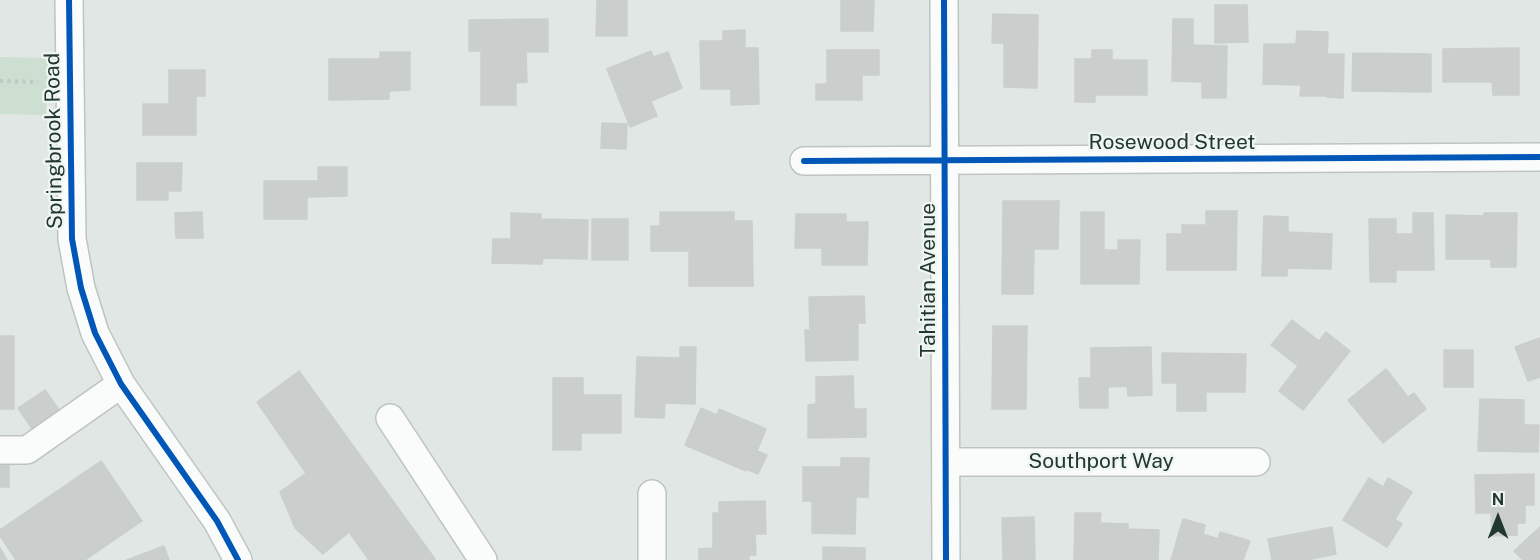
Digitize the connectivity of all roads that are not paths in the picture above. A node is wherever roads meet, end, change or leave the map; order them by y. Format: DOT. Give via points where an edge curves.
graph roads {
  1 [pos="69,0"];
  2 [pos="944,0"];
  3 [pos="1540,157"];
  4 [pos="945,160"];
  5 [pos="804,161"];
  6 [pos="121,384"];
  7 [pos="390,418"];
  8 [pos="0,450"];
  9 [pos="946,462"];
  10 [pos="1256,462"];
  11 [pos="652,494"];
  12 [pos="238,560"];
  13 [pos="483,560"];
  14 [pos="652,560"];
  15 [pos="946,560"];
  1 -- 6 [label="street, Springbrook Road" via="72,239 95,333"];
  2 -- 4 [label="street, Tahitian Avenue"];
  3 -- 4 [label="street, Rosewood Street"];
  4 -- 5 [label="street, Rosewood Street"];
  4 -- 9 [label="street, Tahitian Avenue"];
  6 -- 8 [label="street" via="27,450"];
  6 -- 12 [label="street, Springbrook Road" via="217,521"];
  7 -- 13 [label="street"];
  9 -- 10 [label="street, Southport Way"];
  9 -- 15 [label="street, Tahitian Avenue"];
  11 -- 14 [label="street"];
}
